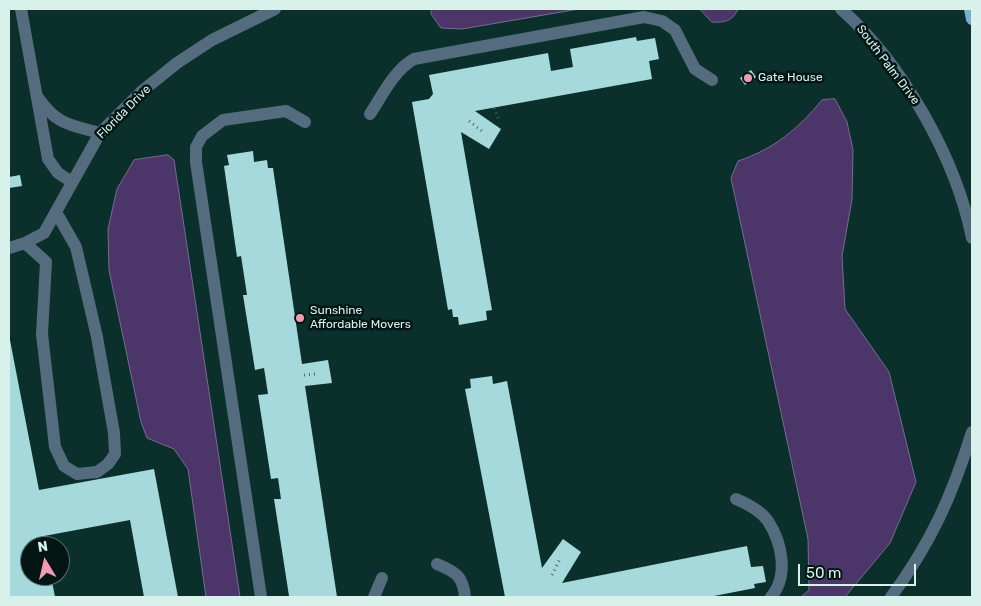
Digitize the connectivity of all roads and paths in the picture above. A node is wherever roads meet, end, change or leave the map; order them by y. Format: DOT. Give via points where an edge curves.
graph roads {
  1 [pos="21,9"];
  2 [pos="275,9"];
  3 [pos="841,9"];
  4 [pos="970,9"];
  5 [pos="972,20"];
  6 [pos="712,80"];
  7 [pos="36,94"];
  8 [pos="494,108"];
  9 [pos="370,114"];
  10 [pos="499,120"];
  11 [pos="468,121"];
  12 [pos="305,122"];
  13 [pos="482,131"];
  14 [pos="100,133"];
  15 [pos="72,182"];
  16 [pos="56,212"];
  17 [pos="972,238"];
  18 [pos="25,243"];
  19 [pos="9,248"];
  20 [pos="316,374"];
  21 [pos="304,375"];
  22 [pos="972,432"];
  23 [pos="736,498"];
  24 [pos="561,557"];
  25 [pos="438,564"];
  26 [pos="552,576"];
  27 [pos="382,578"];
  28 [pos="260,597"];
  29 [pos="374,597"];
  30 [pos="465,597"];
  31 [pos="771,597"];
  32 [pos="891,597"];
  1 -- 7 [label="street"];
  2 -- 14 [label="street, Florida Drive" via="212,40 177,63 141,92"];
  3 -- 17 [label="street, South Palm Drive" via="877,47 915,100 946,156 967,212"];
  4 -- 5 [label="main road"];
  6 -- 9 [label="street" via="695,69 675,30 662,21 644,18 414,60 406,63"];
  7 -- 14 [label="street" via="50,114 61,122"];
  7 -- 15 [label="street" via="48,159 58,173"];
  8 -- 10 [label="path"];
  11 -- 13 [label="path"];
  12 -- 28 [label="street" via="286,111 223,120 206,132 196,147"];
  14 -- 15 [label="street, Florida Drive"];
  15 -- 16 [label="street, Florida Drive"];
  16 -- 18 [label="street, Florida Drive" via="44,232"];
  16 -- 18 [label="street" via="76,246 114,433 115,454 97,472 77,474 64,466 54,447 42,334 46,262"];
  18 -- 19 [label="street, Florida Drive"];
  20 -- 21 [label="path"];
  22 -- 32 [label="street" via="958,477 937,526"];
  23 -- 31 [label="street" via="755,508 767,520 780,548 782,574"];
  24 -- 26 [label="path"];
  25 -- 30 [label="street" via="454,571 464,584"];
  27 -- 29 [label="street"];
}
